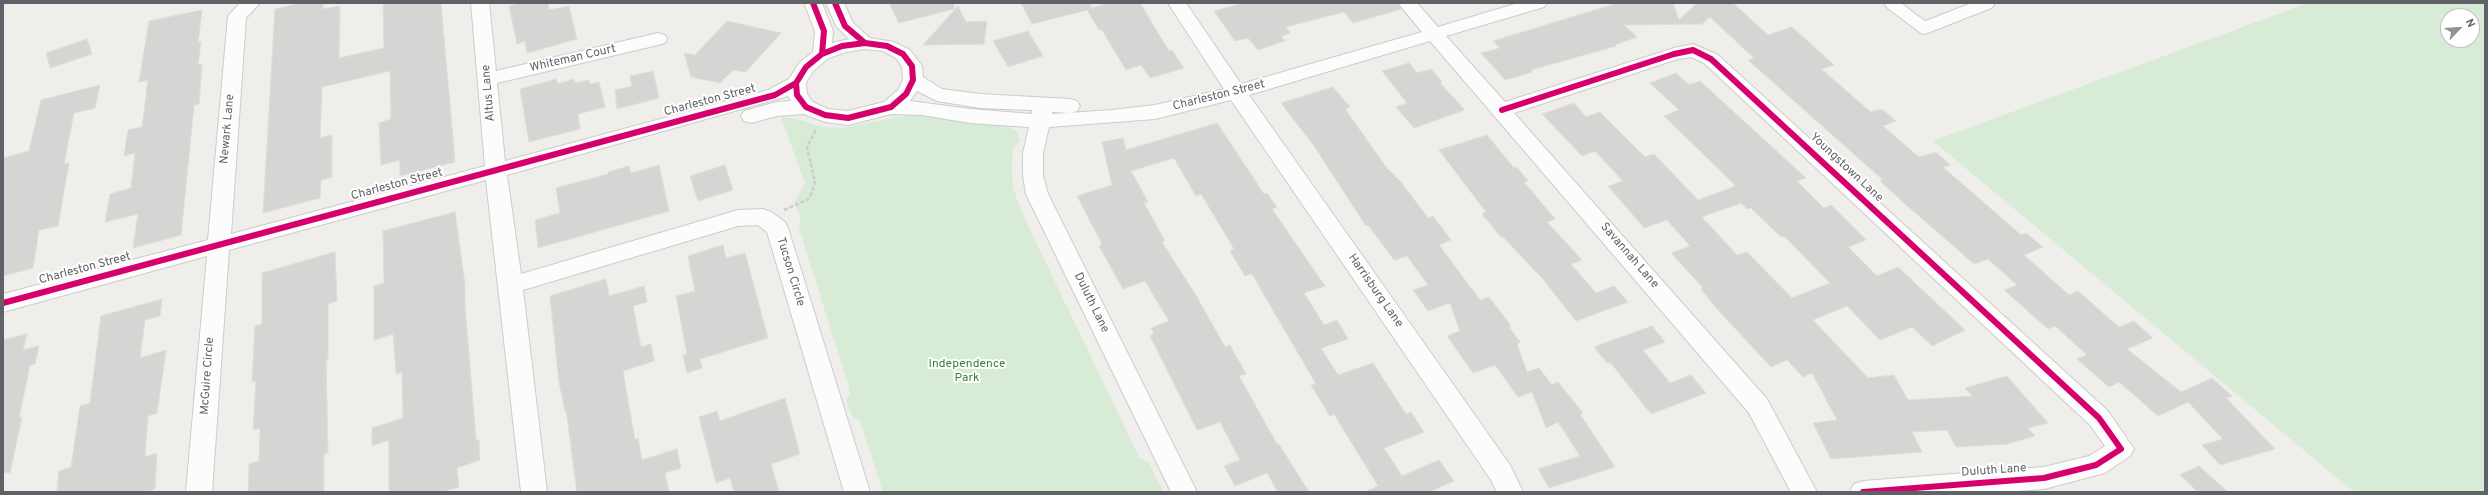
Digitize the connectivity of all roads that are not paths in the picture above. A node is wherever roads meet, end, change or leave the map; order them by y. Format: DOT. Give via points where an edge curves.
graph roads {
  1 [pos="251,3"];
  2 [pos="480,3"];
  3 [pos="813,3"];
  4 [pos="836,3"];
  5 [pos="1177,3"];
  6 [pos="1407,3"];
  7 [pos="1490,3"];
  8 [pos="1538,3"];
  9 [pos="1891,3"];
  10 [pos="1988,3"];
  11 [pos="1429,28"];
  12 [pos="658,39"];
  13 [pos="865,43"];
  14 [pos="822,54"];
  15 [pos="488,79"];
  16 [pos="913,80"];
  17 [pos="796,83"];
  18 [pos="1232,86"];
  19 [pos="806,107"];
  20 [pos="891,107"];
  21 [pos="1502,110"];
  22 [pos="1042,114"];
  23 [pos="496,177"];
  24 [pos="218,252"];
  25 [pos="511,285"];
  26 [pos="3,303"];
  27 [pos="3,318"];
  28 [pos="2121,449"];
  29 [pos="200,492"];
  30 [pos="534,492"];
  31 [pos="857,492"];
  32 [pos="1184,492"];
  33 [pos="1510,492"];
  34 [pos="1804,492"];
  35 [pos="1863,492"];
  1 -- 24 [label="street, Newark Lane" via="237,16"];
  2 -- 15 [label="street, Altus Lane"];
  3 -- 14 [label="street" via="824,31"];
  4 -- 13 [label="street" via="845,26"];
  5 -- 18 [label="street, Harrisburg Lane"];
  6 -- 11 [label="street, Savannah Lane"];
  7 -- 11 [label="street, Charleston Street"];
  8 -- 11 [label="street, Charleston Street"];
  9 -- 10 [label="lane" via="1924,28"];
  11 -- 18 [label="street, Charleston Street"];
  11 -- 21 [label="street, Savannah Lane"];
  12 -- 15 [label="street, Whiteman Court"];
  13 -- 14 [label="street" via="842,46"];
  13 -- 16 [label="street" via="887,46 903,54 912,66"];
  14 -- 17 [label="street" via="806,67"];
  15 -- 23 [label="street, Altus Lane"];
  16 -- 20 [label="street" via="906,94"];
  16 -- 22 [label="street, Charleston Street" via="937,95"];
  17 -- 19 [label="street" via="797,96"];
  17 -- 23 [label="street, Charleston Street" via="775,95"];
  18 -- 22 [label="street, Charleston Street" via="1155,112 1112,117"];
  18 -- 33 [label="street, Harrisburg Lane" via="1501,473"];
  19 -- 20 [label="street" via="825,115 848,118"];
  19 -- 23 [label="street, Charleston Street" via="777,109"];
  20 -- 22 [label="street, Charleston Street" via="922,108 970,116"];
  21 -- 28 [label="street, Youngstown Lane" via="1674,54 1693,50 1711,59 2099,418"];
  21 -- 34 [label="street, Savannah Lane" via="1758,406"];
  22 -- 32 [label="street, Duluth Lane" via="1034,153 1033,174 1037,194"];
  23 -- 24 [label="street, Charleston Street"];
  23 -- 25 [label="street"];
  24 -- 26 [label="street, Charleston Street"];
  24 -- 27 [label="street, Charleston Street"];
  24 -- 29 [label="street, McGuire Circle"];
  25 -- 30 [label="street"];
  25 -- 31 [label="street, Tucson Circle" via="738,218 763,217 777,228"];
  28 -- 35 [label="street, Duluth Lane" via="2096,464 2044,478"];
}
